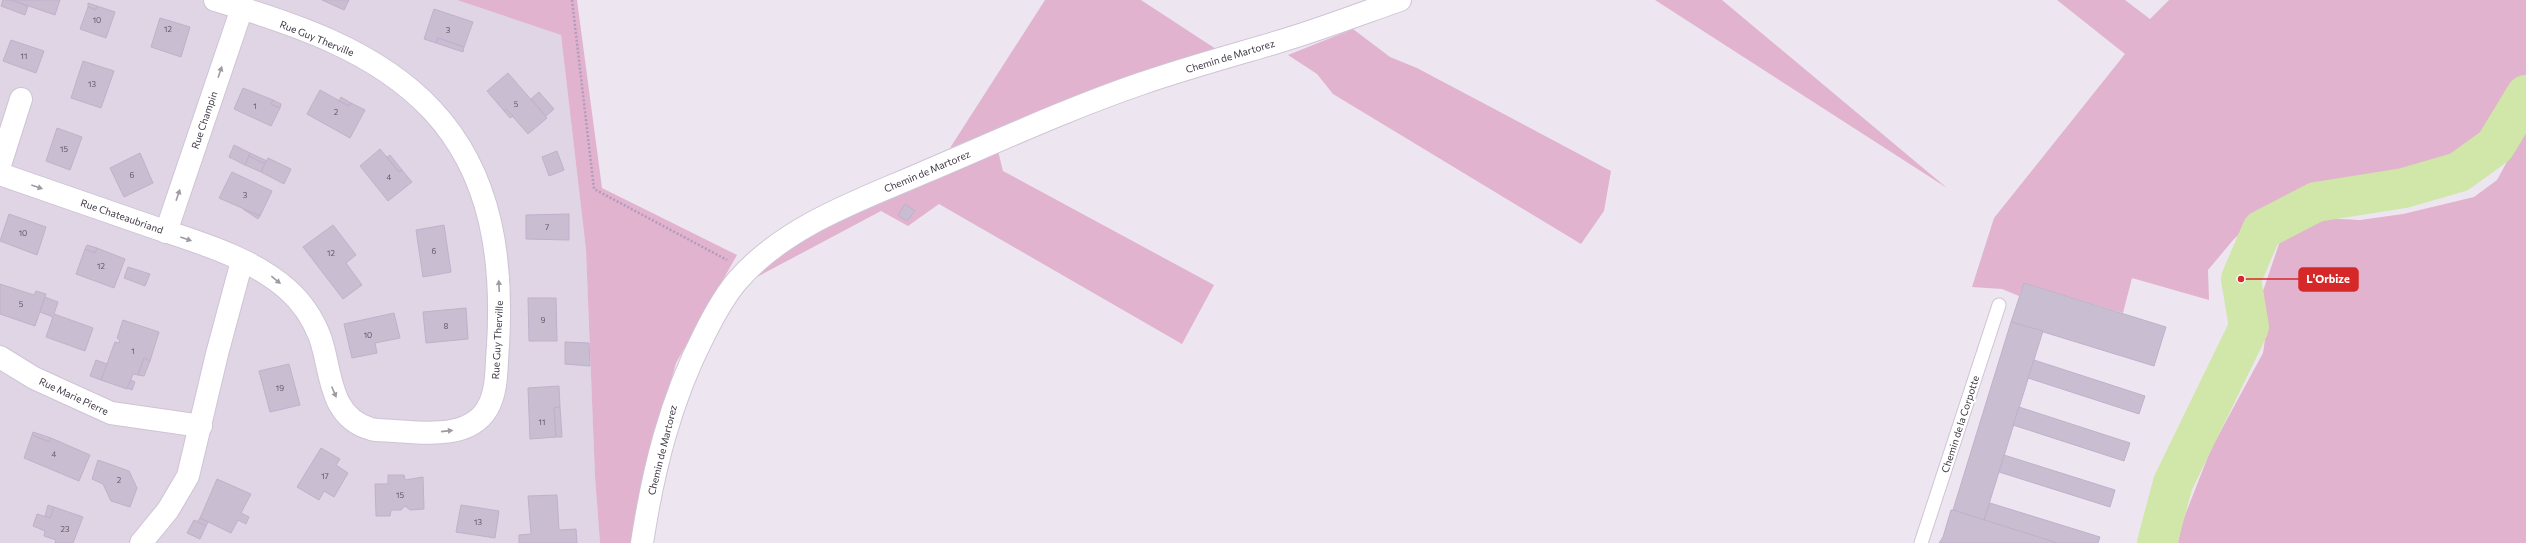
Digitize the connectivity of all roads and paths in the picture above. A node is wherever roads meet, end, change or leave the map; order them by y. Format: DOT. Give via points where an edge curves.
graph roads {
  1 [pos="215,0"];
  2 [pos="572,0"];
  3 [pos="1400,0"];
  4 [pos="242,8"];
  5 [pos="21,99"];
  6 [pos="0,165"];
  7 [pos="0,174"];
  8 [pos="166,232"];
  9 [pos="242,261"];
  10 [pos="748,271"];
  11 [pos="1999,305"];
  12 [pos="0,357"];
  13 [pos="202,426"];
  14 [pos="141,543"];
  15 [pos="642,543"];
  16 [pos="1921,543"];
  1 -- 4 [label="street, Rue Guy Therville"];
  2 -- 10 [label="path" via="594,189"];
  3 -- 10 [label="street, Chemin de Martorez" via="1283,41 1141,83 1078,107 861,200 808,226 772,248"];
  8 -- 4 [label="street, Rue Champin, one-way"];
  9 -- 4 [label="street, Rue Guy Therville, one-way" via="275,280 290,292 309,314 320,338 331,386 340,407 354,420 371,429 424,433 452,431 472,425 487,409 495,378 500,310 498,270 493,229 484,194 460,145 432,110 394,76 367,59 339,44"];
  5 -- 6 [label="street"];
  7 -- 8 [label="street, Rue Chateaubriand, one-way"];
  8 -- 9 [label="street, Rue Chateaubriand, one-way" via="228,253"];
  9 -- 13 [label="street" via="217,354"];
  10 -- 15 [label="street, Chemin de Martorez" via="738,280 714,316 691,360 672,406 659,455"];
  11 -- 16 [label="lane, Chemin de la Corpotte"];
  12 -- 13 [label="street, Rue Marie Pierre" via="34,378 111,413"];
  13 -- 14 [label="street" via="188,476 168,510"];
}
